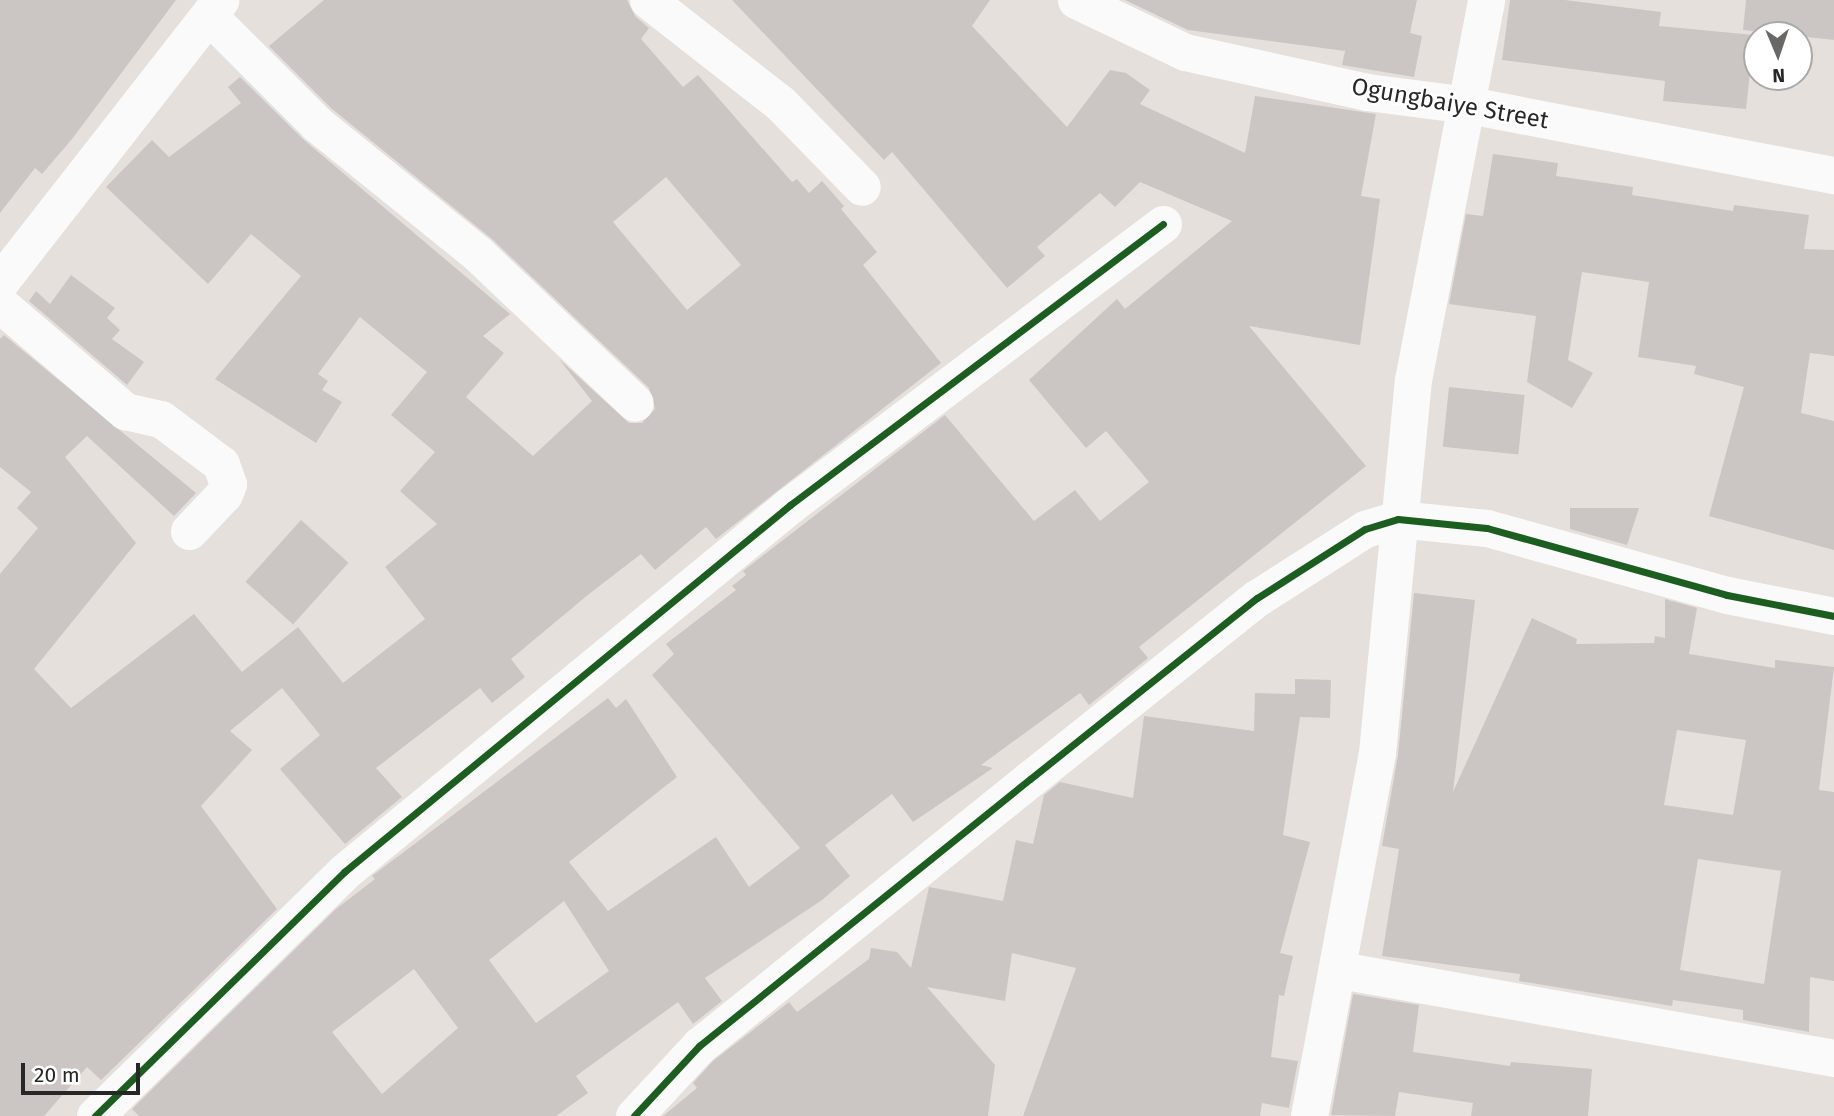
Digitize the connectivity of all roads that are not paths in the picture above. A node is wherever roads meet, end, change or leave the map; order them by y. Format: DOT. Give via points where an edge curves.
graph roads {
  1 [pos="648,0"];
  2 [pos="1076,0"];
  3 [pos="1486,0"];
  4 [pos="215,8"];
  5 [pos="1469,105"];
  6 [pos="1834,175"];
  7 [pos="862,187"];
  8 [pos="1163,224"];
  9 [pos="0,282"];
  10 [pos="0,304"];
  11 [pos="635,403"];
  12 [pos="1398,519"];
  13 [pos="189,531"];
  14 [pos="1834,616"];
  15 [pos="1340,970"];
  16 [pos="1834,1058"];
  17 [pos="94,1116"];
  18 [pos="634,1116"];
  19 [pos="1309,1116"];
  1 -- 7 [label="street" via="780,103"];
  2 -- 5 [label="street, Ogungbaiye Street" via="1185,52 1367,92"];
  3 -- 5 [label="street"];
  4 -- 9 [label="street"];
  4 -- 11 [label="street" via="317,124 478,254"];
  5 -- 6 [label="street, Ogungbaiye Street"];
  5 -- 12 [label="street" via="1413,380"];
  8 -- 17 [label="street" via="790,505 365,854"];
  10 -- 13 [label="street" via="125,411 161,419 221,464 227,474 224,494"];
  12 -- 14 [label="street" via="1487,528 1663,579"];
  12 -- 15 [label="street" via="1377,753"];
  12 -- 18 [label="street" via="1365,528 1257,598 699,1046"];
  15 -- 16 [label="street"];
  15 -- 19 [label="street"];
}
